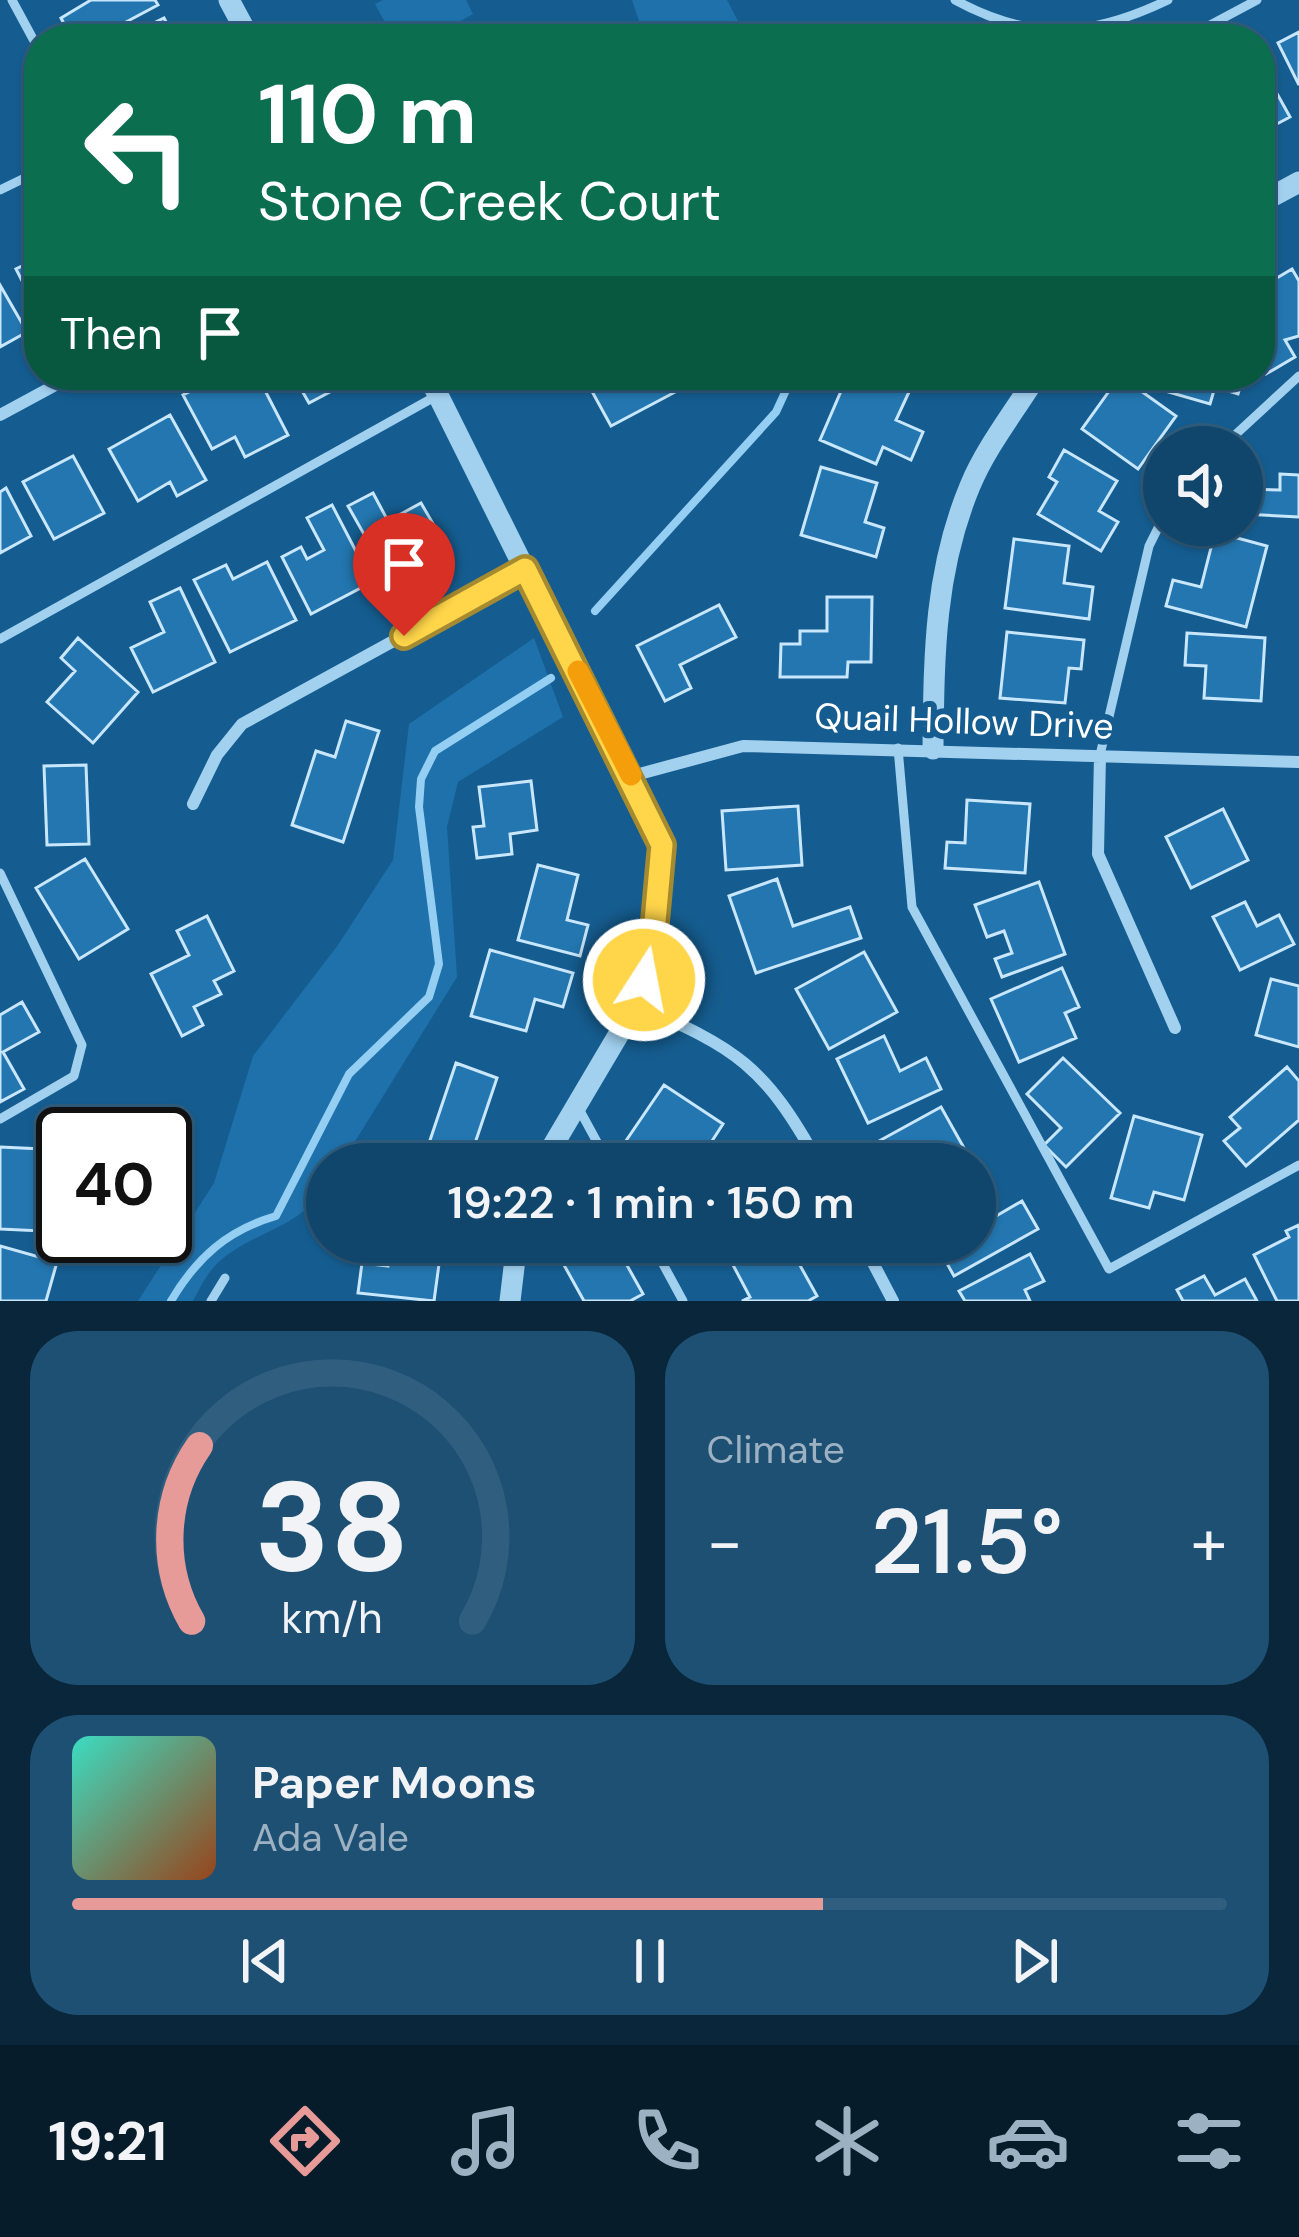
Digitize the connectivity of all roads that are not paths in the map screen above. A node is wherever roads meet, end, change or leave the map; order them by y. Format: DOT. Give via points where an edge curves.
graph roads {
  1 [pos="955,0"];
  2 [pos="1168,0"];
  3 [pos="1257,0"];
  4 [pos="1011,24"];
  5 [pos="1118,24"];
  6 [pos="1212,24"];
  7 [pos="1299,376"];
  8 [pos="46,390"];
  9 [pos="424,390"];
  10 [pos="436,390"];
  11 [pos="1028,390"];
  12 [pos="0,415"];
  13 [pos="1245,426"];
  14 [pos="1149,546"];
  15 [pos="525,569"];
  16 [pos="0,639"];
  17 [pos="898,748"];
  18 [pos="933,749"];
  19 [pos="1100,755"];
  20 [pos="1299,762"];
  21 [pos="632,776"];
  22 [pos="193,804"];
  23 [pos="0,872"];
  24 [pos="636,1005"];
  25 [pos="1175,1028"];
  26 [pos="576,1104"];
  27 [pos="0,1119"];
  28 [pos="554,1143"];
  29 [pos="597,1143"];
  30 [pos="807,1143"];
  31 [pos="1299,1165"];
  32 [pos="515,1263"];
  33 [pos="662,1263"];
  34 [pos="873,1263"];
  35 [pos="225,1278"];
  36 [pos="212,1301"];
  37 [pos="511,1301"];
  38 [pos="683,1301"];
  39 [pos="893,1301"];
  1 -- 4 [label="lane"];
  2 -- 5 [label="lane"];
  3 -- 6 [label="lane"];
  7 -- 13 [label="lane"];
  8 -- 12 [label="street"];
  9 -- 16 [label="lane"];
  10 -- 15 [label="street"];
  11 -- 18 [label="street" via="971,482 947,550 935,614"];
  14 -- 19 [label="lane"];
  15 -- 21 [label="street"];
  15 -- 22 [label="street" via="242,724"];
  17 -- 18 [label="street, Quail Hollow Drive"];
  17 -- 21 [label="street, Quail Hollow Drive" via="743,746"];
  17 -- 31 [label="lane" via="912,907 1109,1269"];
  18 -- 19 [label="street, Quail Hollow Drive"];
  19 -- 20 [label="street, Quail Hollow Drive"];
  19 -- 25 [label="street" via="1098,854"];
  21 -- 24 [label="street" via="662,845 652,954"];
  23 -- 27 [label="lane" via="82,1045 74,1076"];
  24 -- 26 [label="street"];
  24 -- 30 [label="street" via="718,1041 770,1085"];
  26 -- 28 [label="street"];
  26 -- 29 [label="lane"];
  32 -- 37 [label="street"];
  33 -- 38 [label="lane"];
  34 -- 39 [label="street"];
  35 -- 36 [label="lane"];
}
